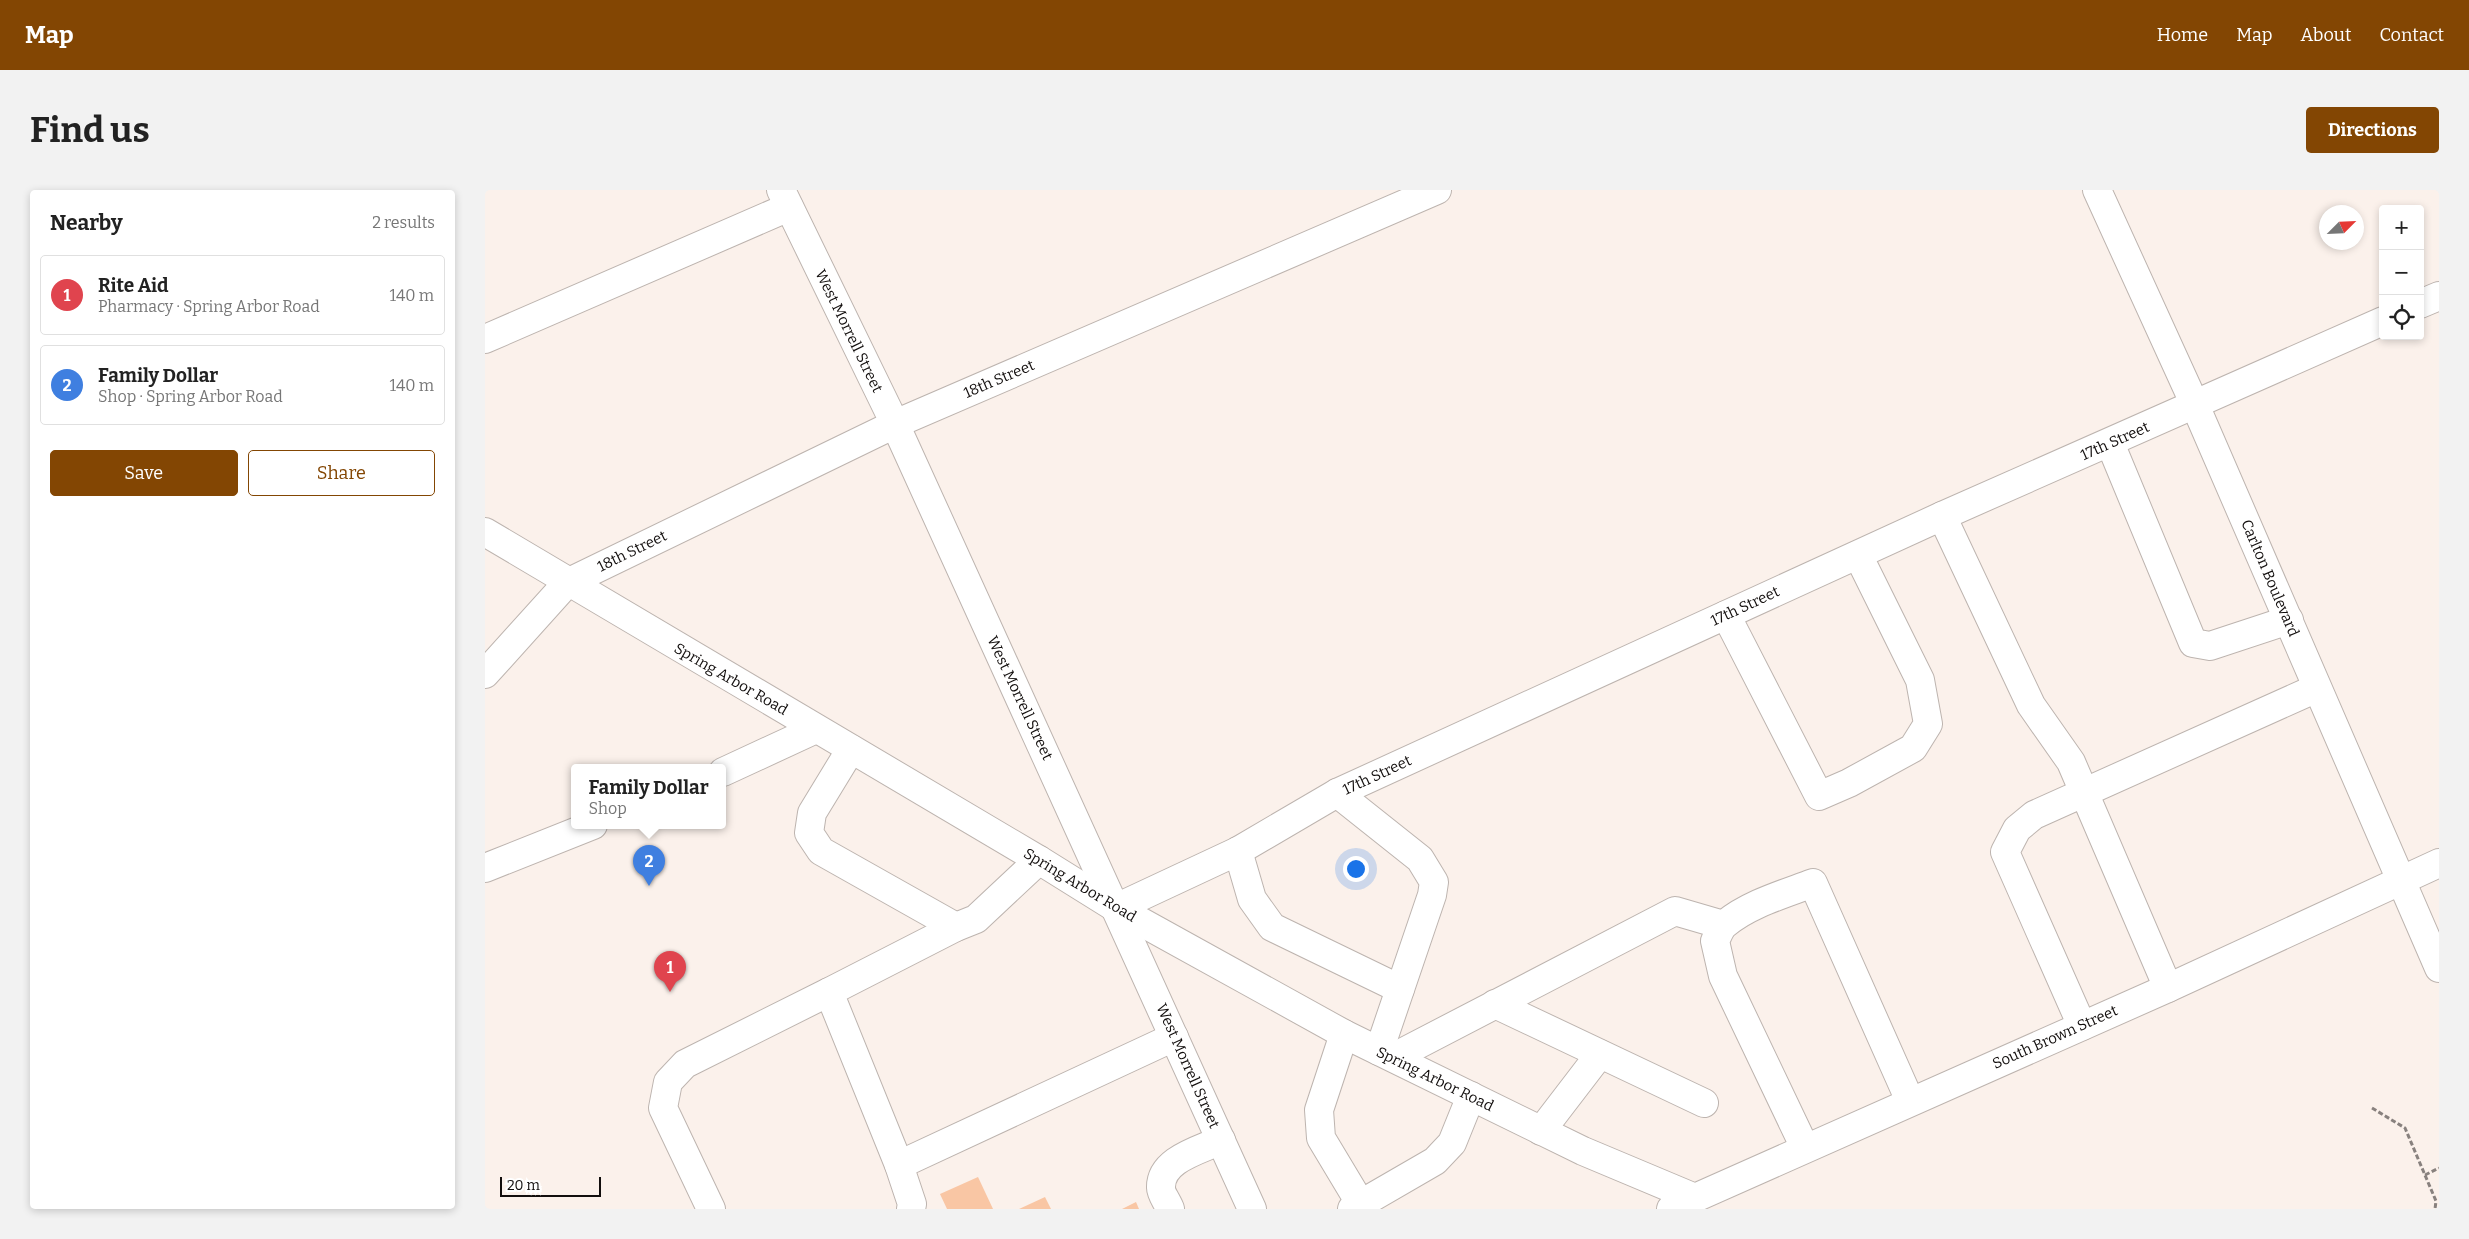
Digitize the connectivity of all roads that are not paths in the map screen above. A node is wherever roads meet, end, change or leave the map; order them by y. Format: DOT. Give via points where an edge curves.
graph roads {
  1 [pos="1437,190"];
  2 [pos="2097,190"];
  3 [pos="785,198"];
  4 [pos="2439,296"];
  5 [pos="2424,302"];
  6 [pos="2379,323"];
  7 [pos="485,339"];
  8 [pos="2195,405"];
  9 [pos="895,424"];
  10 [pos="2110,443"];
  11 [pos="1942,516"];
  12 [pos="486,534"];
  13 [pos="1858,555"];
  14 [pos="567,583"];
  15 [pos="1726,615"];
  16 [pos="2289,620"];
  17 [pos="485,674"];
  18 [pos="2317,688"];
  19 [pos="816,729"];
  20 [pos="851,749"];
  21 [pos="726,771"];
  22 [pos="1337,793"];
  23 [pos="2085,794"];
  24 [pos="583,829"];
  25 [pos="1238,851"];
  26 [pos="1039,860"];
  27 [pos="2439,863"];
  28 [pos="485,868"];
  29 [pos="2399,880"];
  30 [pos="1116,908"];
  31 [pos="1723,925"];
  32 [pos="956,927"];
  33 [pos="2439,968"];
  34 [pos="2168,988"];
  35 [pos="1400,990"];
  36 [pos="829,992"];
  37 [pos="1495,1004"];
  38 [pos="2082,1026"];
  39 [pos="1343,1034"];
  40 [pos="1174,1037"];
  41 [pos="1386,1054"];
  42 [pos="1600,1054"];
  43 [pos="1471,1096"];
  44 [pos="1910,1101"];
  45 [pos="1705,1103"];
  46 [pos="1541,1131"];
  47 [pos="1221,1140"];
  48 [pos="1805,1148"];
  49 [pos="899,1165"];
  50 [pos="1683,1204"];
  51 [pos="1356,1206"];
  52 [pos="711,1209"];
  53 [pos="911,1209"];
  54 [pos="1170,1209"];
  55 [pos="1252,1209"];
  1 -- 9 [label="street, 18th Street"];
  2 -- 8 [label="street, Carlton Boulevard"];
  3 -- 7 [label="street"];
  3 -- 9 [label="street, West Morrell Street"];
  4 -- 5 [label="street"];
  6 -- 8 [label="street, 17th Street"];
  8 -- 10 [label="street, 17th Street"];
  8 -- 16 [label="street, Carlton Boulevard"];
  9 -- 14 [label="street, 18th Street"];
  9 -- 30 [label="street, West Morrell Street"];
  10 -- 11 [label="street, 17th Street"];
  10 -- 16 [label="street" via="2193,643 2210,646"];
  11 -- 13 [label="street, 17th Street"];
  11 -- 23 [label="street" via="2031,705 2071,762"];
  12 -- 14 [label="street, Spring Arbor Road"];
  13 -- 15 [label="street, 17th Street"];
  13 -- 15 [label="street" via="1920,680 1928,724 1913,748 1819,796"];
  14 -- 17 [label="street"];
  14 -- 19 [label="street, Spring Arbor Road"];
  15 -- 22 [label="street, 17th Street"];
  16 -- 18 [label="street, Carlton Boulevard"];
  18 -- 23 [label="street"];
  18 -- 29 [label="street, Carlton Boulevard"];
  19 -- 20 [label="street, Spring Arbor Road"];
  19 -- 21 [label="street"];
  20 -- 26 [label="street, Spring Arbor Road"];
  20 -- 32 [label="street" via="811,813 809,833 821,851"];
  22 -- 25 [label="street, 17th Street"];
  22 -- 35 [label="street" via="1421,860 1434,882"];
  23 -- 34 [label="street"];
  23 -- 38 [label="street" via="2034,815 2017,829 2005,852"];
  24 -- 28 [label="street"];
  25 -- 30 [label="street, 17th Street"];
  25 -- 35 [label="street" via="1252,900 1272,927"];
  26 -- 30 [label="street, Spring Arbor Road"];
  26 -- 32 [label="street" via="976,919"];
  27 -- 29 [label="street, South Brown Street"];
  29 -- 33 [label="street, Carlton Boulevard"];
  29 -- 34 [label="street, South Brown Street"];
  30 -- 39 [label="street, Spring Arbor Road"];
  30 -- 40 [label="street, West Morrell Street"];
  31 -- 37 [label="street" via="1675,911"];
  31 -- 44 [label="street" via="1747,910 1813,883"];
  31 -- 48 [label="street" via="1715,940 1723,976"];
  32 -- 36 [label="street"];
  34 -- 38 [label="street, South Brown Street"];
  35 -- 41 [label="street"];
  36 -- 49 [label="street"];
  36 -- 52 [label="street" via="685,1064 668,1082 663,1108"];
  37 -- 41 [label="street"];
  37 -- 42 [label="street"];
  38 -- 44 [label="street, South Brown Street"];
  39 -- 41 [label="street, Spring Arbor Road"];
  39 -- 51 [label="street" via="1319,1110 1321,1138"];
  40 -- 47 [label="street, West Morrell Street"];
  40 -- 49 [label="street"];
  41 -- 43 [label="street, Spring Arbor Road"];
  42 -- 45 [label="street"];
  42 -- 46 [label="street"];
  43 -- 46 [label="street, Spring Arbor Road"];
  43 -- 51 [label="street" via="1452,1143 1435,1161"];
  44 -- 48 [label="street, South Brown Street"];
  46 -- 50 [label="street, Spring Arbor Road"];
  47 -- 54 [label="street" via="1165,1170 1161,1188"];
  47 -- 55 [label="street, West Morrell Street"];
  48 -- 50 [label="street, South Brown Street"];
  49 -- 53 [label="street"];
}
